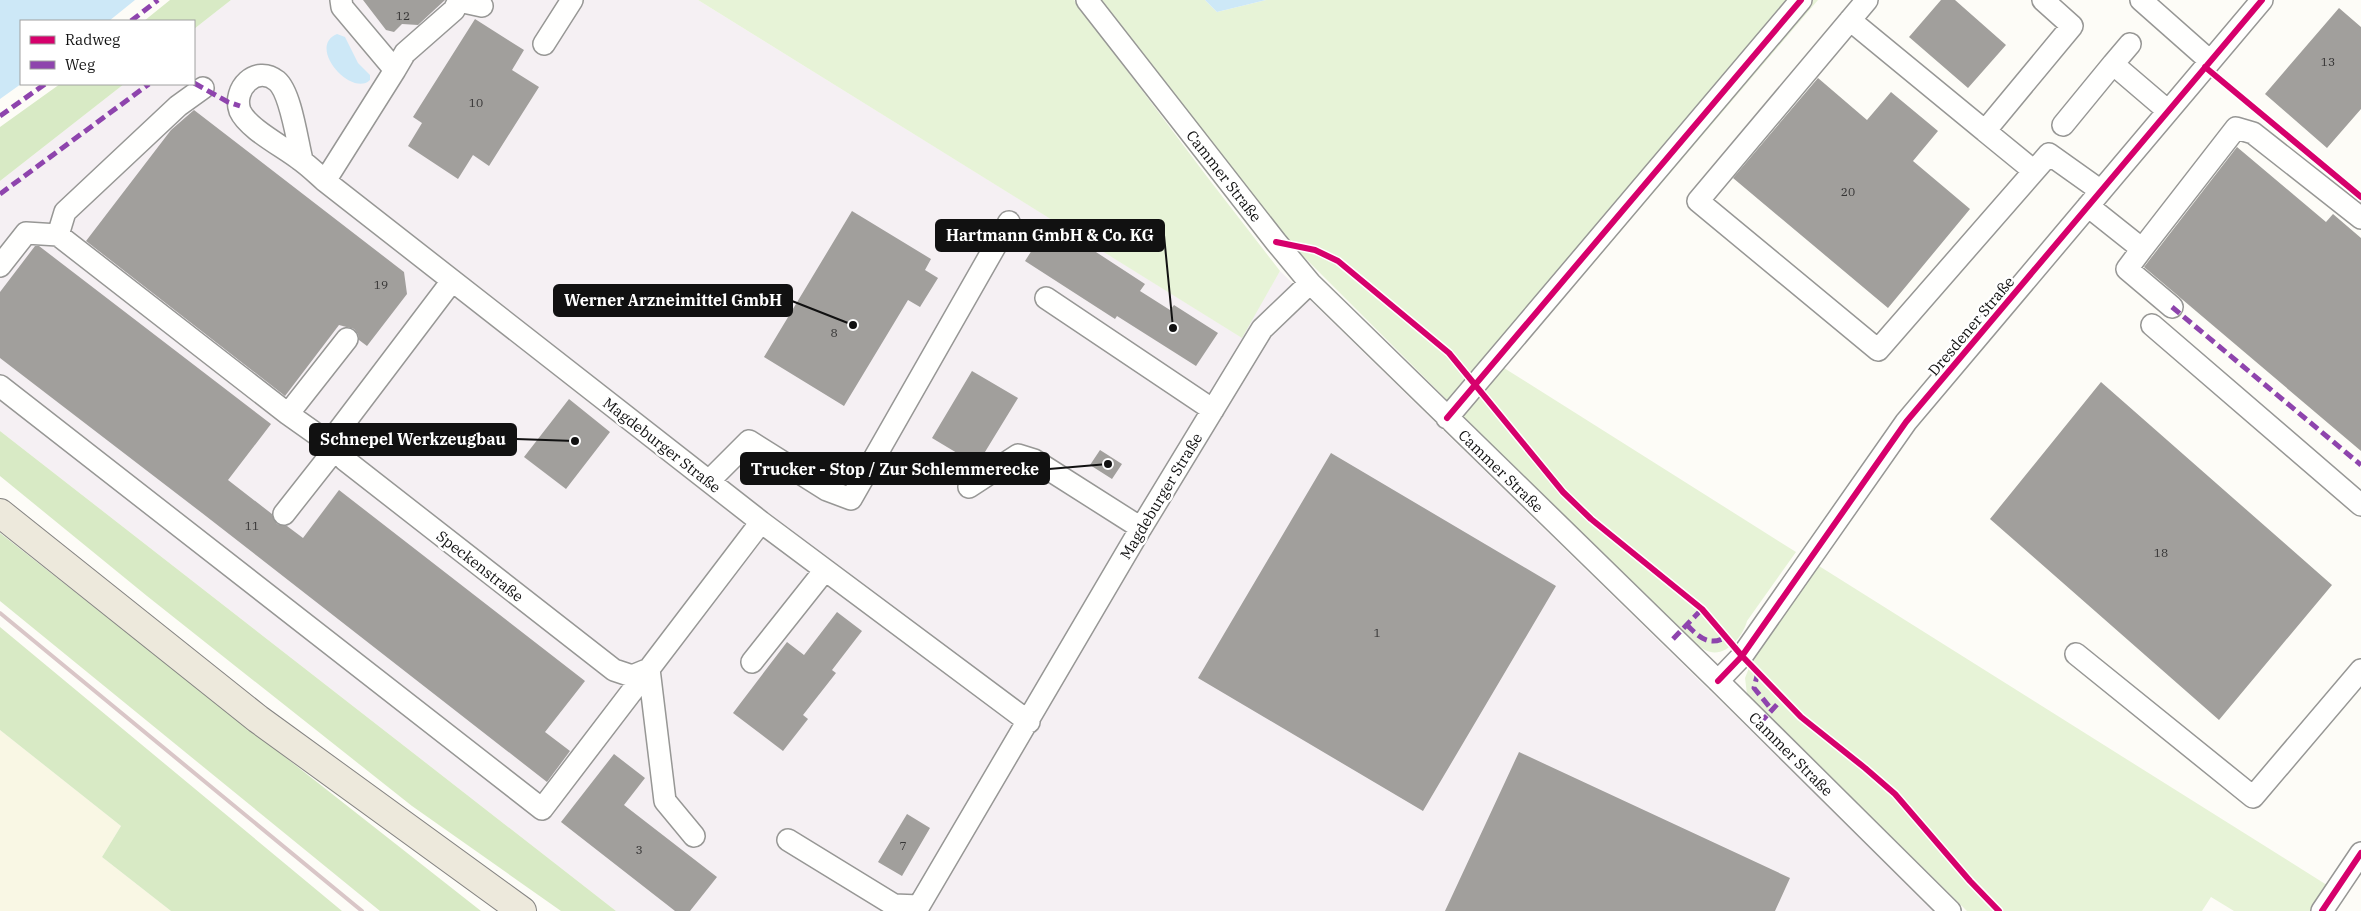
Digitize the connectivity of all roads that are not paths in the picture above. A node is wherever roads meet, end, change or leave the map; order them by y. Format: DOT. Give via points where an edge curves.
graph roads {
  1 [pos="341,0"];
  2 [pos="459,0"];
  3 [pos="572,0"];
  4 [pos="1087,0"];
  5 [pos="1801,0"];
  6 [pos="1867,0"];
  7 [pos="2043,0"];
  8 [pos="2262,0"];
  9 [pos="2154,4"];
  10 [pos="482,6"];
  11 [pos="1850,20"];
  12 [pos="544,44"];
  13 [pos="2130,44"];
  14 [pos="2210,61"];
  15 [pos="2113,64"];
  16 [pos="394,70"];
  17 [pos="204,88"];
  18 [pos="2168,111"];
  19 [pos="2063,125"];
  20 [pos="1985,131"];
  21 [pos="302,160"];
  22 [pos="2034,171"];
  23 [pos="325,181"];
  24 [pos="2094,198"];
  25 [pos="2361,218"];
  26 [pos="1009,222"];
  27 [pos="26,232"];
  28 [pos="58,236"];
  29 [pos="2142,249"];
  30 [pos="0,252"];
  31 [pos="0,266"];
  32 [pos="452,281"];
  33 [pos="1310,283"];
  34 [pos="1046,298"];
  35 [pos="2172,307"];
  36 [pos="2152,325"];
  37 [pos="347,339"];
  38 [pos="0,386"];
  39 [pos="1213,410"];
  40 [pos="288,414"];
  41 [pos="1446,418"];
  42 [pos="336,448"];
  43 [pos="709,481"];
  44 [pos="970,487"];
  45 [pos="2361,505"];
  46 [pos="0,513"];
  47 [pos="284,514"];
  48 [pos="762,522"];
  49 [pos="1141,528"];
  50 [pos="825,570"];
  51 [pos="2076,654"];
  52 [pos="752,662"];
  53 [pos="2361,670"];
  54 [pos="640,672"];
  55 [pos="1718,681"];
  56 [pos="1029,722"];
  57 [pos="580,743"];
  58 [pos="694,836"];
  59 [pos="788,840"];
  60 [pos="2361,853"];
  61 [pos="918,908"];
  62 [pos="522,911"];
  63 [pos="1950,911"];
  64 [pos="2322,911"];
  1 -- 16 [label="street" via="342,7"];
  2 -- 10 [label="street"];
  2 -- 16 [label="street" via="454,10 405,53"];
  3 -- 12 [label="street"];
  4 -- 33 [label="street, Cammer Straße"];
  5 -- 41 [label="street"];
  6 -- 11 [label="street"];
  7 -- 20 [label="street" via="2072,26"];
  8 -- 14 [label="street, Dresdener Straße"];
  9 -- 14 [label="street"];
  11 -- 20 [label="street"];
  11 -- 22 [label="street" via="1698,201 1878,350"];
  13 -- 15 [label="street"];
  14 -- 18 [label="street, Dresdener Straße"];
  15 -- 18 [label="street"];
  15 -- 19 [label="street"];
  16 -- 23 [label="street"];
  17 -- 28 [label="street" via="178,106 66,212"];
  18 -- 24 [label="street, Dresdener Straße"];
  20 -- 22 [label="street"];
  21 -- 23 [label="street, Magdeburger Straße"];
  22 -- 24 [label="street" via="2050,154"];
  23 -- 32 [label="street, Magdeburger Straße"];
  24 -- 29 [label="street"];
  24 -- 55 [label="street, Dresdener Straße" via="1906,422 1742,656"];
  25 -- 29 [label="street" via="2253,133 2236,128"];
  26 -- 43 [label="street" via="851,499 827,490 749,440"];
  27 -- 28 [label="street"];
  27 -- 30 [label="street"];
  27 -- 31 [label="street"];
  28 -- 40 [label="street, Speckenstraße"];
  29 -- 35 [label="street" via="2127,269"];
  32 -- 42 [label="street" via="336,434"];
  32 -- 43 [label="street, Magdeburger Straße"];
  33 -- 39 [label="street, Magdeburger Straße" via="1262,330"];
  33 -- 41 [label="street, Cammer Straße"];
  34 -- 39 [label="street"];
  36 -- 45 [label="street"];
  37 -- 40 [label="street"];
  38 -- 54 [label="street" via="542,809"];
  39 -- 49 [label="street, Magdeburger Straße"];
  40 -- 42 [label="street, Speckenstraße"];
  41 -- 55 [label="street, Cammer Straße"];
  42 -- 47 [label="street"];
  42 -- 54 [label="street, Speckenstraße" via="345,460 614,670"];
  43 -- 48 [label="street, Magdeburger Straße"];
  44 -- 49 [label="street" via="1018,455 1034,460"];
  46 -- 62 [label="main road" via="258,719"];
  48 -- 50 [label="street, Magdeburger Straße"];
  48 -- 54 [label="street"];
  49 -- 56 [label="street, Magdeburger Straße"];
  50 -- 52 [label="street"];
  50 -- 56 [label="street, Magdeburger Straße"];
  51 -- 53 [label="street" via="2253,797"];
  54 -- 57 [label="street"];
  54 -- 58 [label="street" via="665,800"];
  55 -- 63 [label="street, Cammer Straße"];
  56 -- 61 [label="street, Magdeburger Straße"];
  59 -- 61 [label="street" via="894,905"];
  60 -- 64 [label="street"];
}
